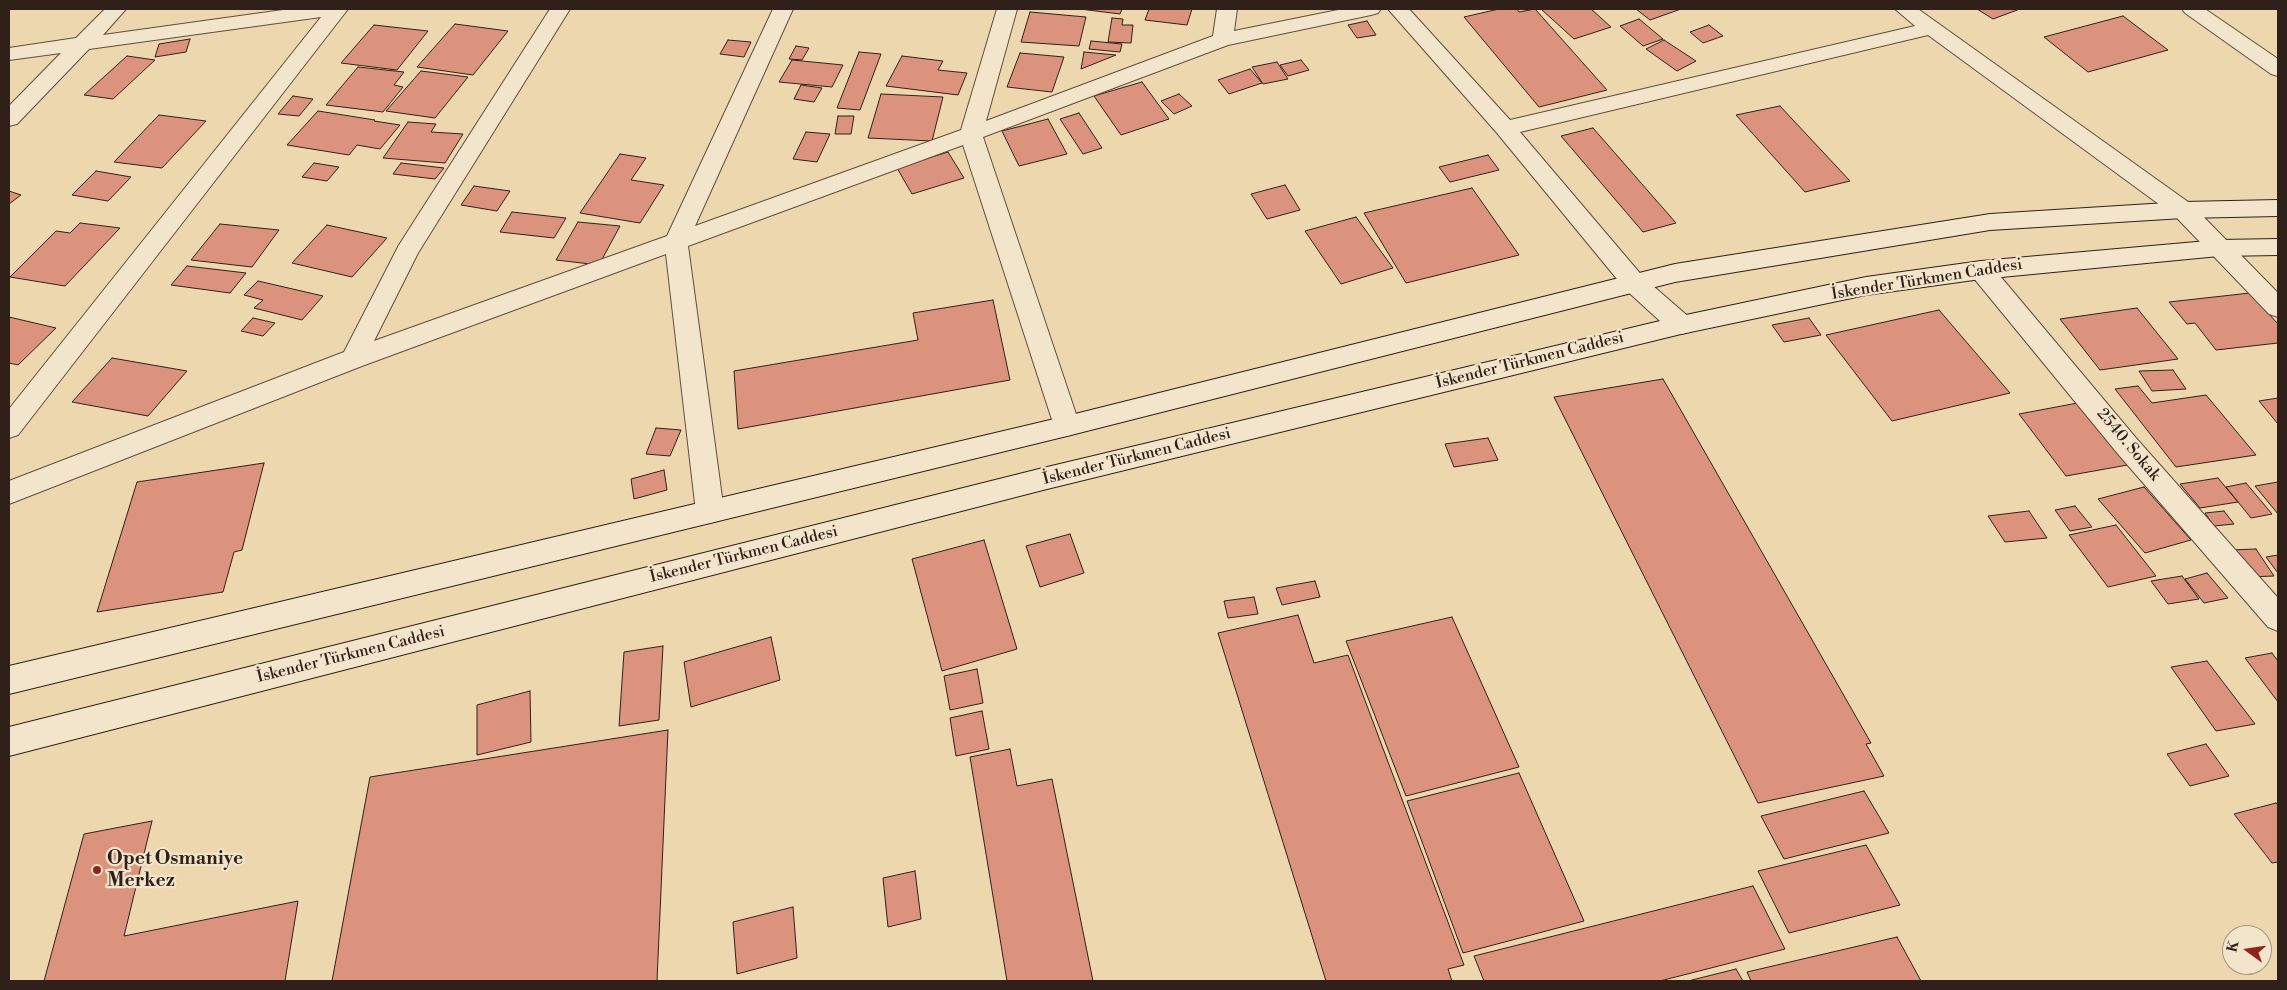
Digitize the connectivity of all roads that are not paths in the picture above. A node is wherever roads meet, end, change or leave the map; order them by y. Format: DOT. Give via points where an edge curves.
graph roads {
  1 [pos="116,9"];
  2 [pos="332,9"];
  3 [pos="338,9"];
  4 [pos="560,9"];
  5 [pos="783,9"];
  6 [pos="1007,9"];
  7 [pos="1227,9"];
  8 [pos="1371,9"];
  9 [pos="1398,9"];
  10 [pos="1905,9"];
  11 [pos="2192,9"];
  12 [pos="1932,28"];
  13 [pos="1223,40"];
  14 [pos="82,44"];
  15 [pos="9,54"];
  16 [pos="2278,69"];
  17 [pos="9,119"];
  18 [pos="1505,128"];
  19 [pos="972,134"];
  20 [pos="2278,208"];
  21 [pos="2184,210"];
  22 [pos="676,241"];
  23 [pos="2278,247"];
  24 [pos="2219,248"];
  25 [pos="1981,270"];
  26 [pos="1635,284"];
  27 [pos="2278,308"];
  28 [pos="1681,325"];
  29 [pos="353,360"];
  30 [pos="1067,426"];
  31 [pos="9,428"];
  32 [pos="9,493"];
  33 [pos="710,512"];
  34 [pos="2278,618"];
  35 [pos="9,680"];
  36 [pos="9,742"];
  1 -- 14 [label="street"];
  2 -- 14 [label="street"];
  3 -- 31 [label="street"];
  4 -- 29 [label="street" via="407,251"];
  5 -- 22 [label="street"];
  6 -- 19 [label="street"];
  7 -- 13 [label="street"];
  8 -- 13 [label="street"];
  9 -- 18 [label="street"];
  10 -- 12 [label="street"];
  11 -- 16 [label="street"];
  12 -- 18 [label="street"];
  12 -- 21 [label="street"];
  13 -- 19 [label="street"];
  14 -- 15 [label="street"];
  14 -- 17 [label="street"];
  18 -- 26 [label="street"];
  19 -- 22 [label="street"];
  19 -- 30 [label="street"];
  20 -- 21 [label="street"];
  21 -- 24 [label="street"];
  21 -- 26 [label="street" via="1990,222 1674,274"];
  22 -- 29 [label="street"];
  22 -- 33 [label="street"];
  23 -- 24 [label="street, İskender Türkmen Caddesi"];
  24 -- 25 [label="street, İskender Türkmen Caddesi"];
  24 -- 27 [label="street"];
  25 -- 28 [label="street, İskender Türkmen Caddesi" via="1866,286"];
  25 -- 34 [label="street, 2540. Sokak" via="2127,446"];
  26 -- 28 [label="street"];
  26 -- 30 [label="street"];
  28 -- 36 [label="street, İskender Türkmen Caddesi" via="1043,479"];
  29 -- 32 [label="street"];
  30 -- 33 [label="street"];
  33 -- 35 [label="street"];
}
